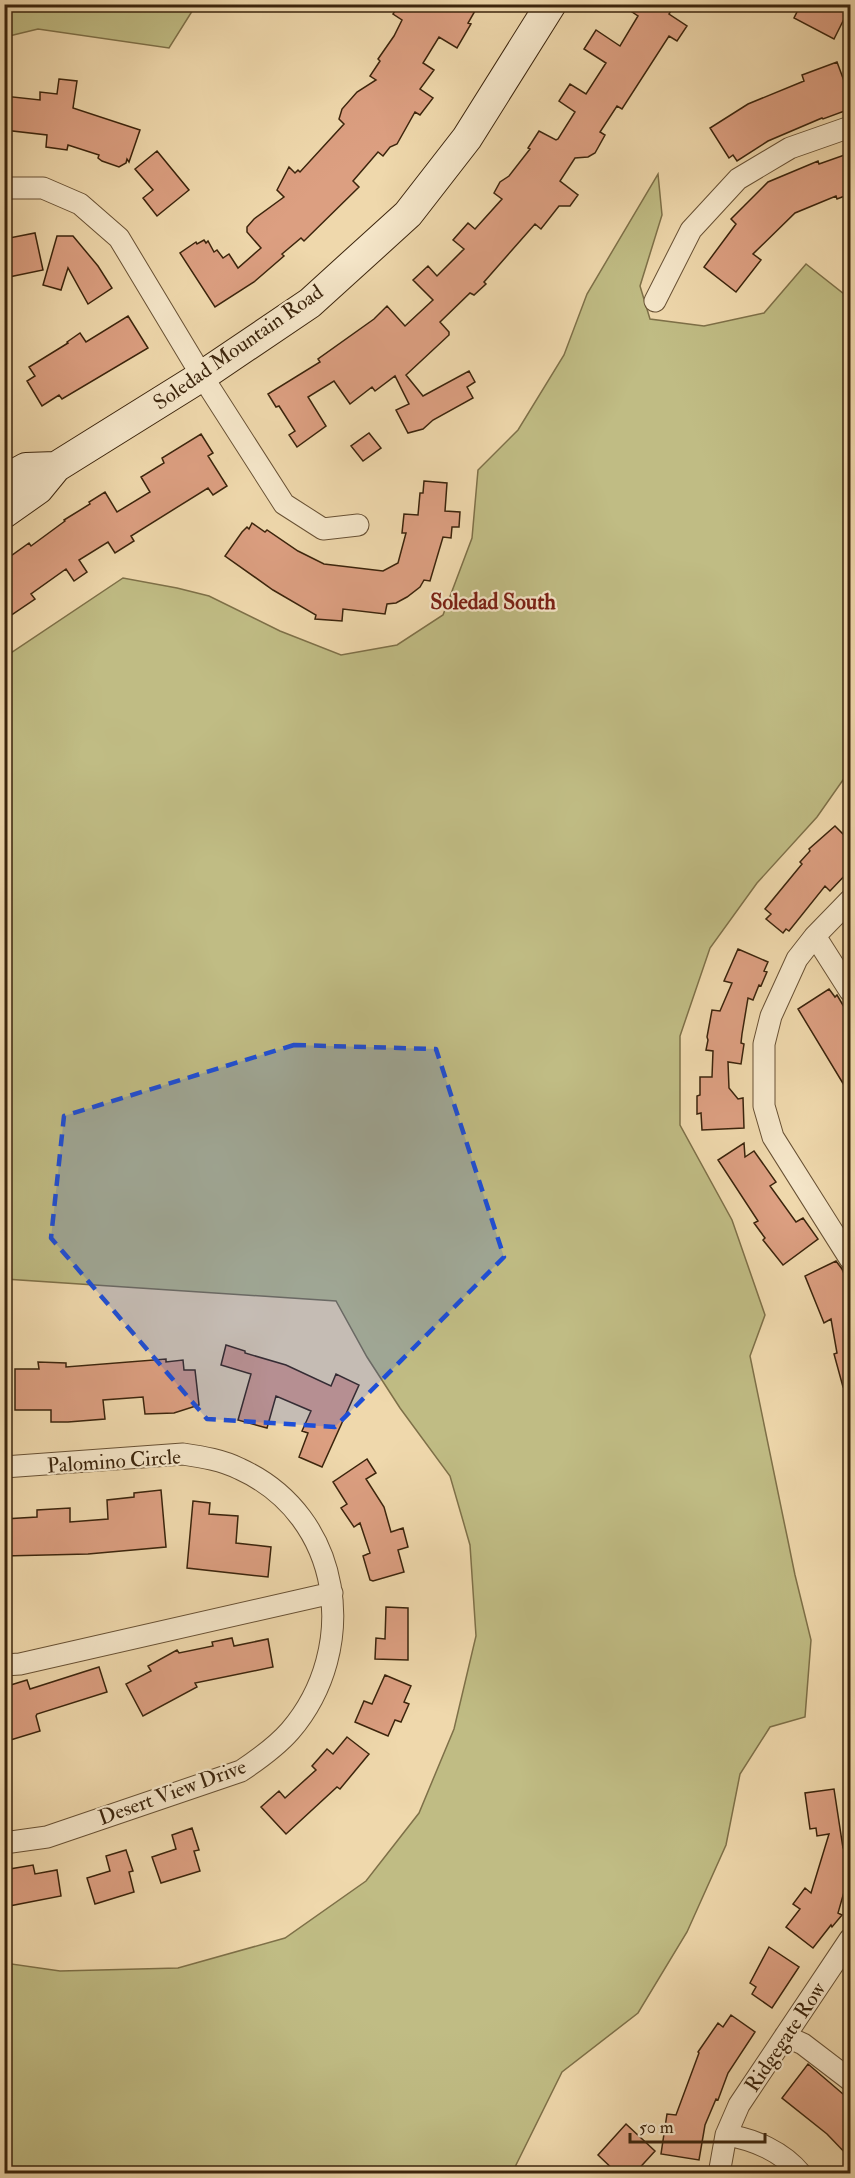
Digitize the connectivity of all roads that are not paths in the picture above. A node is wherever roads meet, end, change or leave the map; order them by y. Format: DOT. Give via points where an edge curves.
graph roads {
  1 [pos="551,4"];
  2 [pos="850,127"];
  3 [pos="4,188"];
  4 [pos="655,301"];
  5 [pos="202,375"];
  6 [pos="56,467"];
  7 [pos="4,480"];
  8 [pos="4,513"];
  9 [pos="358,525"];
  10 [pos="850,900"];
  11 [pos="815,936"];
  12 [pos="850,991"];
  13 [pos="850,1260"];
  14 [pos="4,1467"];
  15 [pos="332,1593"];
  16 [pos="4,1665"];
  17 [pos="4,1843"];
  18 [pos="847,1953"];
  19 [pos="785,2036"];
  20 [pos="850,2080"];
  21 [pos="726,2135"];
  22 [pos="719,2174"];
  23 [pos="801,2174"];
  1 -- 5 [label="main road, Soledad Mountain Road" via="467,138 408,214 310,303"];
  2 -- 4 [label="street" via="790,148 738,179 691,230"];
  3 -- 5 [label="street" via="43,188 80,204 119,238"];
  5 -- 6 [label="main road, Soledad Mountain Road"];
  5 -- 9 [label="street" via="284,504 322,530"];
  6 -- 7 [label="main road" via="26,468"];
  6 -- 8 [label="main road, Soledad Mountain Road" via="38,489"];
  10 -- 11 [label="street"];
  11 -- 12 [label="street"];
  11 -- 13 [label="street" via="797,958 771,1016 764,1044 764,1106 773,1137"];
  14 -- 15 [label="street, Palomino Circle" via="183,1455 222,1462 259,1479 296,1512 322,1554"];
  15 -- 16 [label="street"];
  15 -- 17 [label="street, Desert View Drive" via="330,1645 314,1695 290,1730 259,1759 241,1771 47,1837"];
  18 -- 19 [label="street, Ridgegate Row"];
  19 -- 20 [label="street" via="804,2044"];
  19 -- 21 [label="street, Ridgegate Row" via="739,2104"];
  21 -- 22 [label="street, Ridgegate Row"];
  21 -- 23 [label="street" via="742,2137 779,2153"];
}
